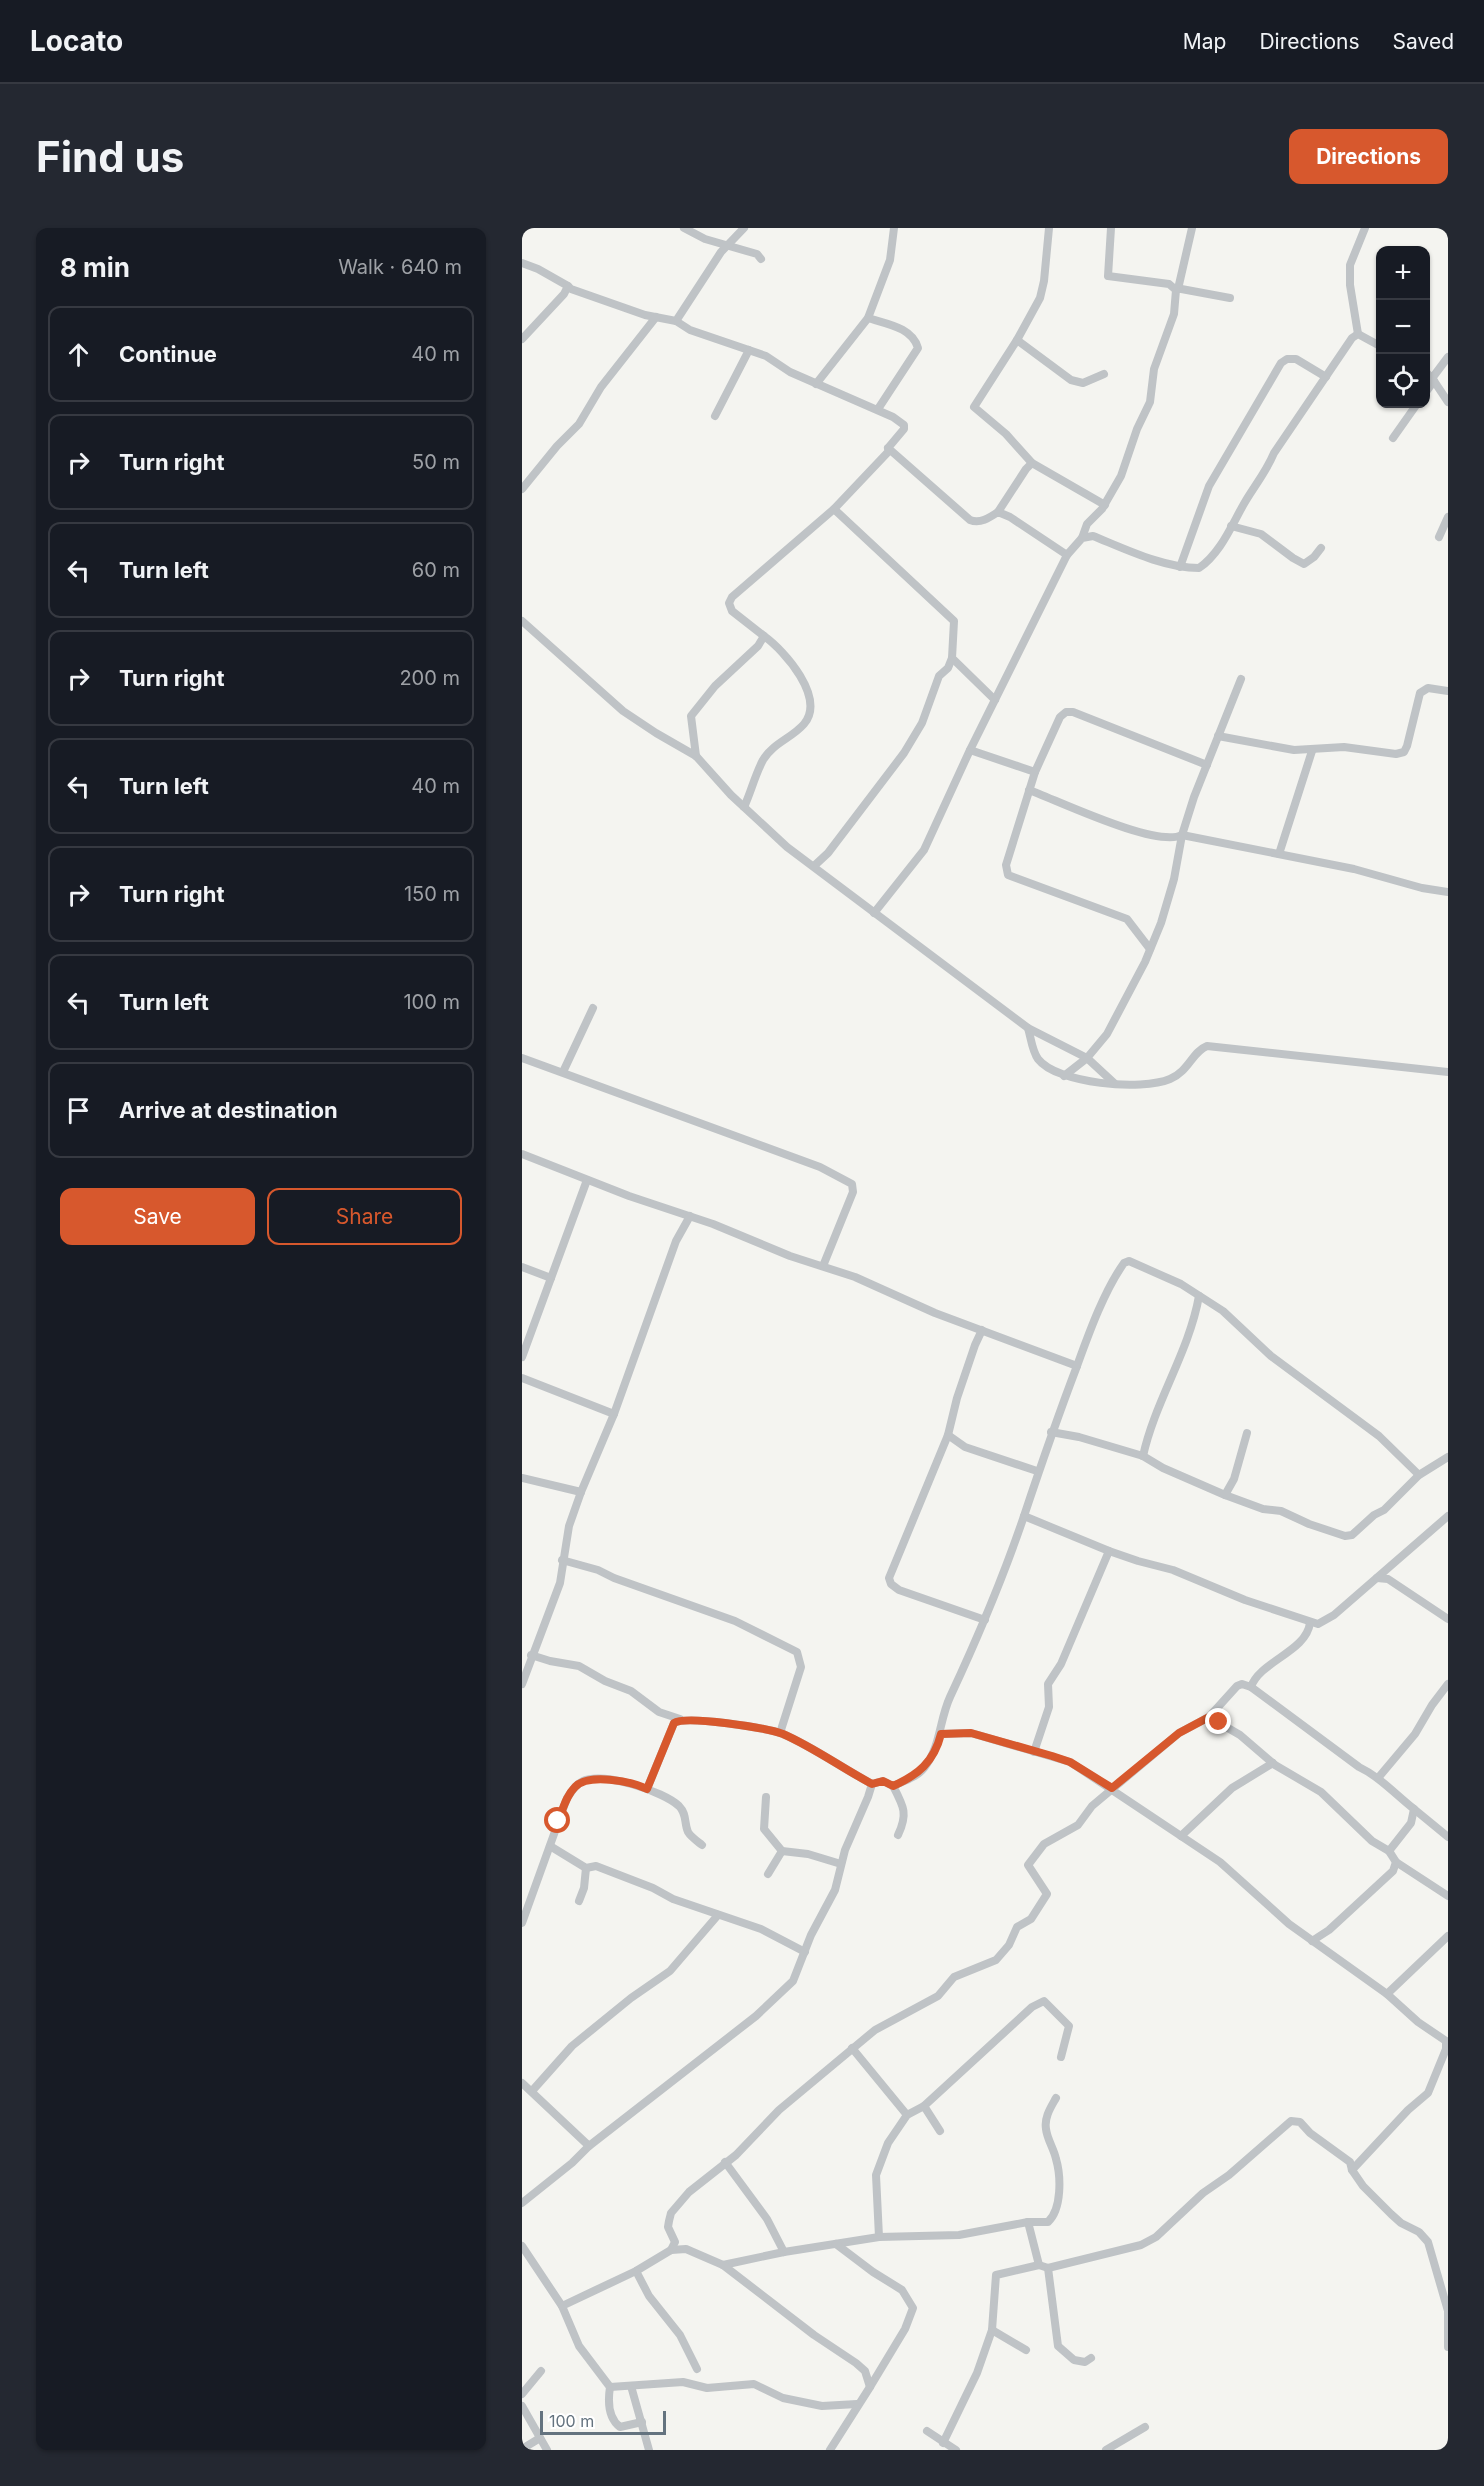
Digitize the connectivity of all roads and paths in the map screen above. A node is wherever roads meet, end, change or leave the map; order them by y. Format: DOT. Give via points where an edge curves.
graph roads {
  1 [pos="684,228"];
  2 [pos="744,228"];
  3 [pos="894,228"];
  4 [pos="1049,228"];
  5 [pos="1111,228"];
  6 [pos="1192,228"];
  7 [pos="1365,228"];
  8 [pos="728,246"];
  9 [pos="761,259"];
  10 [pos="522,263"];
  11 [pos="568,286"];
  12 [pos="1176,288"];
  13 [pos="1230,298"];
  14 [pos="656,317"];
  15 [pos="868,318"];
  16 [pos="675,321"];
  17 [pos="1358,334"];
  18 [pos="522,339"];
  19 [pos="1017,340"];
  20 [pos="1376,344"];
  21 [pos="749,350"];
  22 [pos="1448,357"];
  23 [pos="1104,374"];
  24 [pos="1430,376"];
  25 [pos="1326,377"];
  26 [pos="1433,379"];
  27 [pos="816,384"];
  28 [pos="1430,384"];
  29 [pos="1448,402"];
  30 [pos="1413,408"];
  31 [pos="878,410"];
  32 [pos="715,416"];
  33 [pos="1393,438"];
  34 [pos="888,448"];
  35 [pos="1032,463"];
  36 [pos="522,489"];
  37 [pos="1105,505"];
  38 [pos="834,509"];
  39 [pos="998,512"];
  40 [pos="1448,517"];
  41 [pos="1231,526"];
  42 [pos="1439,537"];
  43 [pos="1082,538"];
  44 [pos="1321,548"];
  45 [pos="1067,555"];
  46 [pos="1180,567"];
  47 [pos="522,621"];
  48 [pos="764,636"];
  49 [pos="952,658"];
  50 [pos="1241,679"];
  51 [pos="1448,691"];
  52 [pos="995,700"];
  53 [pos="1218,736"];
  54 [pos="970,750"];
  55 [pos="1312,751"];
  56 [pos="696,756"];
  57 [pos="1207,765"];
  58 [pos="1035,772"];
  59 [pos="1029,790"];
  60 [pos="744,807"];
  61 [pos="1182,835"];
  62 [pos="1279,854"];
  63 [pos="814,866"];
  64 [pos="1448,892"];
  65 [pos="874,913"];
  66 [pos="1150,949"];
  67 [pos="592,1008"];
  68 [pos="1028,1028"];
  69 [pos="522,1058"];
  70 [pos="1087,1058"];
  71 [pos="563,1072"];
  72 [pos="1448,1072"];
  73 [pos="1064,1076"];
  74 [pos="1115,1084"];
  75 [pos="522,1154"];
  76 [pos="587,1180"];
  77 [pos="690,1216"];
  78 [pos="823,1266"];
  79 [pos="522,1267"];
  80 [pos="551,1278"];
  81 [pos="1199,1296"];
  82 [pos="982,1330"];
  83 [pos="522,1357"];
  84 [pos="1077,1366"];
  85 [pos="522,1378"];
  86 [pos="614,1414"];
  87 [pos="1051,1432"];
  88 [pos="1247,1433"];
  89 [pos="948,1435"];
  90 [pos="1143,1456"];
  91 [pos="1448,1457"];
  92 [pos="1037,1471"];
  93 [pos="1419,1475"];
  94 [pos="522,1478"];
  95 [pos="581,1492"];
  96 [pos="1225,1495"];
  97 [pos="1024,1516"];
  98 [pos="1448,1516"];
  99 [pos="1109,1551"];
  100 [pos="562,1560"];
  101 [pos="1377,1578"];
  102 [pos="1448,1619"];
  103 [pos="985,1620"];
  104 [pos="1310,1623"];
  105 [pos="531,1655"];
  106 [pos="522,1684"];
  107 [pos="1448,1684"];
  108 [pos="1251,1687"];
  109 [pos="1209,1717"];
  110 [pos="680,1719"];
  111 [pos="780,1733"];
  112 [pos="941,1734"];
  113 [pos="1034,1752"];
  114 [pos="1273,1763"];
  115 [pos="1378,1778"];
  116 [pos="872,1784"];
  117 [pos="893,1786"];
  118 [pos="1112,1788"];
  119 [pos="647,1789"];
  120 [pos="766,1797"];
  121 [pos="1414,1809"];
  122 [pos="898,1835"];
  123 [pos="1181,1836"];
  124 [pos="1448,1837"];
  125 [pos="702,1845"];
  126 [pos="550,1846"];
  127 [pos="782,1851"];
  128 [pos="1389,1851"];
  129 [pos="1396,1862"];
  130 [pos="841,1864"];
  131 [pos="586,1868"];
  132 [pos="768,1874"];
  133 [pos="1448,1896"];
  134 [pos="579,1901"];
  135 [pos="718,1915"];
  136 [pos="522,1923"];
  137 [pos="1448,1936"];
  138 [pos="1312,1941"];
  139 [pos="805,1952"];
  140 [pos="1387,1994"];
  141 [pos="1447,2044"];
  142 [pos="852,2048"];
  143 [pos="1061,2057"];
  144 [pos="522,2083"];
  145 [pos="532,2091"];
  146 [pos="1056,2098"];
  147 [pos="924,2106"];
  148 [pos="907,2115"];
  149 [pos="940,2131"];
  150 [pos="589,2146"];
  151 [pos="725,2162"];
  152 [pos="1352,2170"];
  153 [pos="522,2203"];
  154 [pos="1028,2222"];
  155 [pos="879,2237"];
  156 [pos="836,2244"];
  157 [pos="522,2246"];
  158 [pos="674,2248"];
  159 [pos="784,2252"];
  160 [pos="723,2265"];
  161 [pos="1039,2265"];
  162 [pos="1048,2268"];
  163 [pos="636,2271"];
  164 [pos="562,2306"];
  165 [pos="992,2330"];
  166 [pos="1448,2347"];
  167 [pos="1026,2350"];
  168 [pos="1091,2358"];
  169 [pos="697,2369"];
  170 [pos="541,2372"];
  171 [pos="631,2386"];
  172 [pos="610,2387"];
  173 [pos="870,2387"];
  174 [pos="522,2394"];
  175 [pos="857,2404"];
  176 [pos="522,2406"];
  177 [pos="642,2422"];
  178 [pos="1145,2427"];
  179 [pos="927,2431"];
  180 [pos="540,2438"];
  181 [pos="943,2443"];
  182 [pos="522,2450"];
  183 [pos="547,2450"];
  184 [pos="650,2450"];
  185 [pos="830,2450"];
  186 [pos="956,2450"];
  187 [pos="1106,2450"];
  1 -- 8 [label="street"];
  2 -- 8 [label="street"];
  3 -- 15 [label="street" via="890,260"];
  4 -- 19 [label="street" via="1040,298"];
  5 -- 12 [label="street" via="1108,276 1156,281"];
  6 -- 12 [label="street"];
  7 -- 17 [label="street" via="1350,265"];
  8 -- 9 [label="street" via="757,254"];
  8 -- 16 [label="street"];
  10 -- 11 [label="street"];
  11 -- 14 [label="street"];
  11 -- 18 [label="street"];
  12 -- 13 [label="street"];
  12 -- 37 [label="street" via="1174,314 1154,369 1149,402 1125,466"];
  14 -- 16 [label="street"];
  14 -- 36 [label="street" via="601,387 579,424"];
  15 -- 27 [label="street"];
  15 -- 31 [label="street" via="908,331 918,348"];
  16 -- 21 [label="street"];
  17 -- 20 [label="street"];
  17 -- 25 [label="street"];
  19 -- 23 [label="street" via="1071,380 1083,383"];
  19 -- 35 [label="street" via="974,407"];
  21 -- 27 [label="street"];
  21 -- 32 [label="street"];
  22 -- 26 [label="street"];
  24 -- 26 [label="street"];
  25 -- 41 [label="street"];
  25 -- 46 [label="street" via="1296,359 1281,363 1209,486"];
  26 -- 28 [label="street"];
  26 -- 29 [label="street"];
  27 -- 31 [label="street"];
  30 -- 33 [label="street"];
  31 -- 34 [label="street" via="904,425"];
  34 -- 38 [label="street"];
  34 -- 39 [label="street" via="970,520 976,522"];
  35 -- 37 [label="street"];
  35 -- 39 [label="street"];
  37 -- 43 [label="street" via="1091,519"];
  38 -- 48 [label="street" via="732,597 732,611"];
  38 -- 49 [label="street" via="954,621"];
  39 -- 45 [label="street"];
  40 -- 42 [label="street"];
  41 -- 44 [label="street" via="1261,534 1304,564"];
  41 -- 46 [label="street" via="1208,562 1199,568"];
  43 -- 45 [label="street"];
  43 -- 46 [label="street" via="1093,536"];
  45 -- 52 [label="street"];
  47 -- 56 [label="street" via="623,711"];
  48 -- 56 [label="street" via="691,716"];
  48 -- 60 [label="street" via="791,661 812,699 811,708 805,723 772,748 763,760"];
  49 -- 52 [label="street"];
  49 -- 63 [label="street" via="939,676 922,723 904,753"];
  50 -- 53 [label="street"];
  51 -- 55 [label="street" via="1428,688 1420,693 1404,752 1344,747"];
  52 -- 54 [label="street"];
  53 -- 55 [label="street"];
  53 -- 57 [label="street"];
  54 -- 58 [label="street"];
  54 -- 65 [label="street" via="924,850"];
  55 -- 62 [label="street"];
  56 -- 60 [label="street"];
  57 -- 58 [label="street" via="1066,712 1052,731"];
  57 -- 61 [label="street"];
  58 -- 59 [label="street"];
  59 -- 61 [label="street" via="1128,829 1171,839"];
  59 -- 66 [label="street" via="1006,865 1008,875 1127,919"];
  60 -- 63 [label="street"];
  61 -- 62 [label="street"];
  61 -- 66 [label="street" via="1174,879"];
  62 -- 64 [label="street"];
  63 -- 65 [label="street"];
  65 -- 68 [label="street"];
  66 -- 70 [label="street" via="1107,1034"];
  67 -- 71 [label="street"];
  68 -- 70 [label="street"];
  68 -- 73 [label="street" via="1036,1057 1046,1068"];
  69 -- 71 [label="street"];
  70 -- 73 [label="street"];
  70 -- 74 [label="street"];
  71 -- 78 [label="street" via="820,1167 852,1184 853,1192"];
  72 -- 74 [label="street" via="1207,1046 1170,1079 1134,1086"];
  73 -- 74 [label="street"];
  75 -- 76 [label="street"];
  76 -- 77 [label="street"];
  76 -- 80 [label="street"];
  77 -- 78 [label="street"];
  77 -- 86 [label="street" via="676,1241"];
  78 -- 82 [label="street"];
  79 -- 80 [label="street"];
  80 -- 83 [label="street"];
  81 -- 84 [label="street" via="1150,1269 1129,1261 1124,1263"];
  81 -- 90 [label="street" via="1196,1315"];
  81 -- 93 [label="street" via="1224,1311 1271,1356 1354,1416"];
  82 -- 84 [label="street"];
  82 -- 89 [label="street"];
  84 -- 87 [label="street"];
  85 -- 86 [label="street"];
  86 -- 95 [label="street"];
  87 -- 90 [label="street"];
  87 -- 92 [label="street"];
  88 -- 96 [label="street" via="1234,1479"];
  89 -- 92 [label="street" via="965,1446"];
  89 -- 103 [label="street" via="890,1581 899,1590"];
  90 -- 96 [label="street"];
  91 -- 93 [label="street"];
  92 -- 97 [label="street"];
  93 -- 96 [label="street" via="1384,1510 1352,1535 1345,1536"];
  94 -- 95 [label="street"];
  95 -- 100 [label="street"];
  97 -- 99 [label="street"];
  97 -- 103 [label="street"];
  98 -- 101 [label="street"];
  99 -- 104 [label="street" via="1173,1570"];
  99 -- 113 [label="street" via="1061,1665 1048,1684 1049,1707"];
  100 -- 105 [label="street" via="560,1583"];
  100 -- 111 [label="street" via="735,1622 797,1652 801,1666"];
  101 -- 102 [label="street" via="1388,1579"];
  101 -- 104 [label="street" via="1334,1615 1318,1624"];
  103 -- 112 [label="street" via="947,1704"];
  104 -- 108 [label="street" via="1306,1635 1261,1672"];
  105 -- 106 [label="street"];
  105 -- 110 [label="street" via="579,1666 631,1692 659,1712"];
  107 -- 115 [label="street" via="1415,1734"];
  108 -- 109 [label="street" via="1237,1686"];
  108 -- 115 [label="street"];
  109 -- 114 [label="street" via="1240,1735"];
  109 -- 118 [label="street" via="1179,1733"];
  110 -- 111 [label="street"];
  110 -- 119 [label="street" via="674,1723"];
  111 -- 116 [label="street"];
  112 -- 113 [label="street" via="971,1733"];
  112 -- 117 [label="street" via="924,1768"];
  113 -- 118 [label="street" via="1070,1762"];
  114 -- 123 [label="street" via="1233,1788"];
  114 -- 128 [label="street" via="1321,1792 1372,1841"];
  115 -- 121 [label="street"];
  116 -- 117 [label="street" via="883,1781"];
  116 -- 130 [label="street"];
  117 -- 122 [label="street" via="905,1820"];
  118 -- 123 [label="street"];
  118 -- 142 [label="street" via="1078,1825 1044,1844 1028,1864 1047,1894 1031,1918 1017,1927 996,1960 965,1970 938,1996 875,2030"];
  119 -- 125 [label="street" via="678,1806 685,1815 687,1831"];
  119 -- 126 [label="street" via="594,1779 576,1785 567,1798"];
  120 -- 127 [label="street" via="764,1829"];
  121 -- 124 [label="street"];
  121 -- 128 [label="street" via="1411,1823"];
  123 -- 138 [label="street" via="1220,1862"];
  126 -- 131 [label="street"];
  126 -- 136 [label="street"];
  127 -- 130 [label="street"];
  127 -- 132 [label="street"];
  128 -- 129 [label="street"];
  129 -- 133 [label="street"];
  129 -- 138 [label="street" via="1393,1872"];
  130 -- 139 [label="street" via="835,1890"];
  131 -- 134 [label="street"];
  131 -- 135 [label="street" via="596,1866"];
  135 -- 139 [label="street" via="761,1929"];
  135 -- 145 [label="street" via="670,1971 572,2046"];
  137 -- 140 [label="street"];
  138 -- 140 [label="street"];
  139 -- 150 [label="street" via="793,1981 756,2016"];
  140 -- 141 [label="street"];
  141 -- 152 [label="street" via="1428,2093"];
  142 -- 148 [label="street"];
  142 -- 151 [label="street"];
  143 -- 147 [label="street" via="1069,2026 1044,2001 1032,2007"];
  144 -- 145 [label="street"];
  145 -- 150 [label="street"];
  146 -- 154 [label="street" via="1046,2129 1058,2163 1058,2201 1048,2222"];
  147 -- 148 [label="street"];
  147 -- 149 [label="street"];
  148 -- 155 [label="street" via="888,2143 876,2175"];
  150 -- 153 [label="street"];
  151 -- 158 [label="street" via="671,2213 668,2227"];
  151 -- 159 [label="street" via="767,2218"];
  152 -- 162 [label="street" via="1350,2162 1300,2122 1291,2121 1156,2237 1141,2245"];
  152 -- 166 [label="street" via="1391,2214 1428,2242 1448,2311"];
  154 -- 155 [label="street" via="959,2235"];
  154 -- 161 [label="street"];
  155 -- 156 [label="street"];
  156 -- 159 [label="street"];
  156 -- 173 [label="street" via="902,2290 913,2308 905,2329"];
  157 -- 164 [label="street"];
  158 -- 160 [label="street"];
  158 -- 163 [label="street"];
  159 -- 160 [label="street"];
  160 -- 173 [label="street" via="862,2368"];
  161 -- 162 [label="street"];
  161 -- 165 [label="street" via="996,2275"];
  162 -- 168 [label="street" via="1058,2346 1074,2360 1085,2362"];
  163 -- 164 [label="street"];
  163 -- 169 [label="street" via="649,2296 680,2335"];
  164 -- 172 [label="street" via="579,2346"];
  165 -- 167 [label="street"];
  165 -- 181 [label="street"];
  170 -- 174 [label="street"];
  171 -- 172 [label="street"];
  171 -- 175 [label="street" via="683,2382 707,2388 754,2384 783,2398 822,2406"];
  171 -- 177 [label="street"];
  172 -- 177 [label="street" via="611,2413 617,2426"];
  173 -- 175 [label="street"];
  175 -- 185 [label="street"];
  176 -- 180 [label="street"];
  177 -- 184 [label="street"];
  178 -- 187 [label="street"];
  179 -- 181 [label="street"];
  180 -- 182 [label="street"];
  180 -- 183 [label="street"];
  181 -- 186 [label="street"];
}
